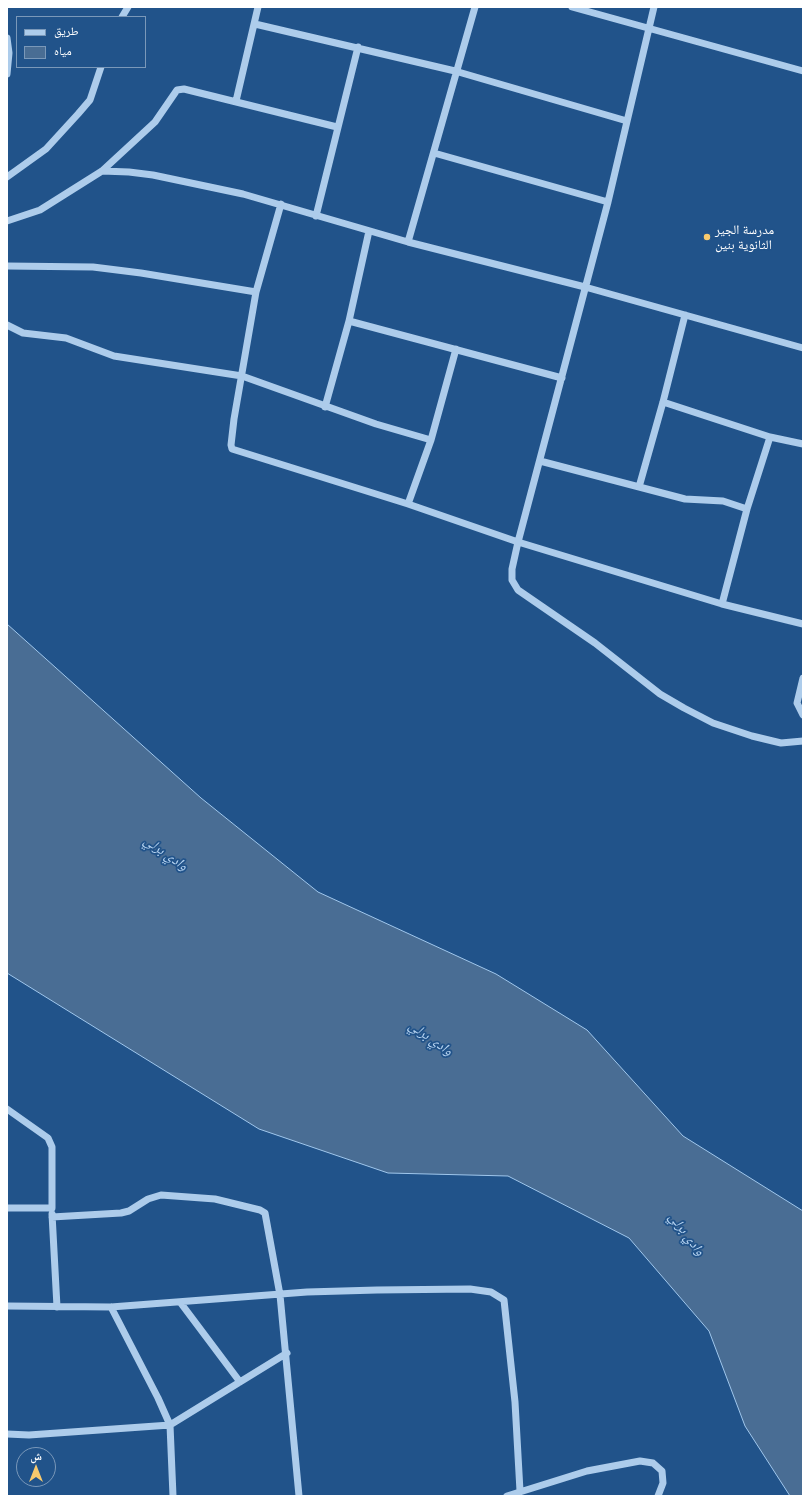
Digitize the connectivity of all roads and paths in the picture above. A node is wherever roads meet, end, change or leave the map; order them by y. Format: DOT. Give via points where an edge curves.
graph roads {
  1 [pos="128,7"];
  2 [pos="258,7"];
  3 [pos="475,7"];
  4 [pos="572,7"];
  5 [pos="654,7"];
  6 [pos="123,16"];
  7 [pos="255,24"];
  8 [pos="648,27"];
  9 [pos="7,38"];
  10 [pos="358,47"];
  11 [pos="101,68"];
  12 [pos="455,71"];
  13 [pos="803,71"];
  14 [pos="7,74"];
  15 [pos="236,101"];
  16 [pos="627,121"];
  17 [pos="337,127"];
  18 [pos="434,153"];
  19 [pos="102,171"];
  20 [pos="7,177"];
  21 [pos="608,202"];
  22 [pos="281,204"];
  23 [pos="316,216"];
  24 [pos="7,221"];
  25 [pos="369,231"];
  26 [pos="408,242"];
  27 [pos="7,266"];
  28 [pos="585,287"];
  29 [pos="256,292"];
  30 [pos="685,314"];
  31 [pos="350,321"];
  32 [pos="7,325"];
  33 [pos="803,348"];
  34 [pos="456,349"];
  35 [pos="242,376"];
  36 [pos="562,378"];
  37 [pos="663,402"];
  38 [pos="325,407"];
  39 [pos="770,437"];
  40 [pos="431,440"];
  41 [pos="803,444"];
  42 [pos="540,461"];
  43 [pos="639,486"];
  44 [pos="408,504"];
  45 [pos="747,509"];
  46 [pos="518,542"];
  47 [pos="722,604"];
  48 [pos="803,624"];
  49 [pos="803,678"];
  50 [pos="803,716"];
  51 [pos="803,741"];
  52 [pos="7,1109"];
  53 [pos="7,1208"];
  54 [pos="52,1208"];
  55 [pos="52,1217"];
  56 [pos="280,1295"];
  57 [pos="180,1302"];
  58 [pos="7,1306"];
  59 [pos="111,1307"];
  60 [pos="57,1308"];
  61 [pos="287,1353"];
  62 [pos="240,1382"];
  63 [pos="170,1425"];
  64 [pos="7,1434"];
  65 [pos="520,1491"];
  66 [pos="173,1496"];
  67 [pos="299,1496"];
  68 [pos="507,1496"];
  69 [pos="658,1496"];
  1 -- 6 [label="street"];
  2 -- 7 [label="street"];
  3 -- 12 [label="street"];
  4 -- 8 [label="street"];
  5 -- 8 [label="street"];
  7 -- 10 [label="street"];
  7 -- 15 [label="street"];
  8 -- 13 [label="street"];
  8 -- 16 [label="street"];
  9 -- 14 [label="street"];
  10 -- 12 [label="street"];
  10 -- 17 [label="street"];
  11 -- 20 [label="street" via="90,100 78,114 46,149"];
  12 -- 16 [label="street"];
  12 -- 18 [label="street"];
  15 -- 17 [label="street"];
  15 -- 19 [label="street" via="184,89 177,90 155,122"];
  16 -- 21 [label="street"];
  17 -- 23 [label="street"];
  18 -- 21 [label="street"];
  18 -- 26 [label="street"];
  19 -- 22 [label="street" via="161,176"];
  19 -- 24 [label="street" via="40,210"];
  21 -- 28 [label="street"];
  22 -- 23 [label="street"];
  22 -- 29 [label="street"];
  23 -- 25 [label="street"];
  25 -- 26 [label="street"];
  25 -- 31 [label="street"];
  26 -- 28 [label="street"];
  27 -- 29 [label="street" via="93,267"];
  28 -- 30 [label="street"];
  28 -- 36 [label="street"];
  29 -- 35 [label="street"];
  30 -- 33 [label="street"];
  30 -- 37 [label="street"];
  31 -- 34 [label="street"];
  31 -- 38 [label="street"];
  32 -- 35 [label="street" via="23,333 66,338 114,356"];
  34 -- 36 [label="street"];
  34 -- 40 [label="street"];
  35 -- 38 [label="street"];
  35 -- 44 [label="street" via="234,419 232,449"];
  36 -- 42 [label="street"];
  37 -- 39 [label="street"];
  37 -- 43 [label="street"];
  38 -- 40 [label="street"];
  39 -- 41 [label="street"];
  39 -- 45 [label="street"];
  40 -- 44 [label="street"];
  42 -- 43 [label="street"];
  42 -- 46 [label="street"];
  43 -- 45 [label="street" via="685,499 723,502"];
  44 -- 46 [label="street"];
  45 -- 47 [label="street"];
  46 -- 47 [label="street"];
  46 -- 51 [label="street" via="512,580 518,590 595,643 660,694 725,728 781,743"];
  47 -- 48 [label="street"];
  49 -- 50 [label="street" via="797,703"];
  52 -- 54 [label="street" via="48,1138 52,1147"];
  53 -- 54 [label="street"];
  54 -- 55 [label="street"];
  55 -- 56 [label="street" via="121,1213 161,1195 215,1198 260,1210 265,1213"];
  55 -- 60 [label="street"];
  56 -- 57 [label="street"];
  56 -- 61 [label="street"];
  56 -- 65 [label="street" via="370,1290 470,1289 491,1292 504,1300 515,1402"];
  57 -- 59 [label="street"];
  57 -- 62 [label="street"];
  58 -- 60 [label="street"];
  59 -- 60 [label="street"];
  59 -- 63 [label="street"];
  61 -- 62 [label="street"];
  61 -- 67 [label="street"];
  62 -- 63 [label="street"];
  63 -- 64 [label="street" via="29,1435"];
  63 -- 66 [label="street"];
  65 -- 68 [label="street"];
  65 -- 69 [label="street" via="587,1472 640,1461 653,1463 662,1471 662,1484"];
}
